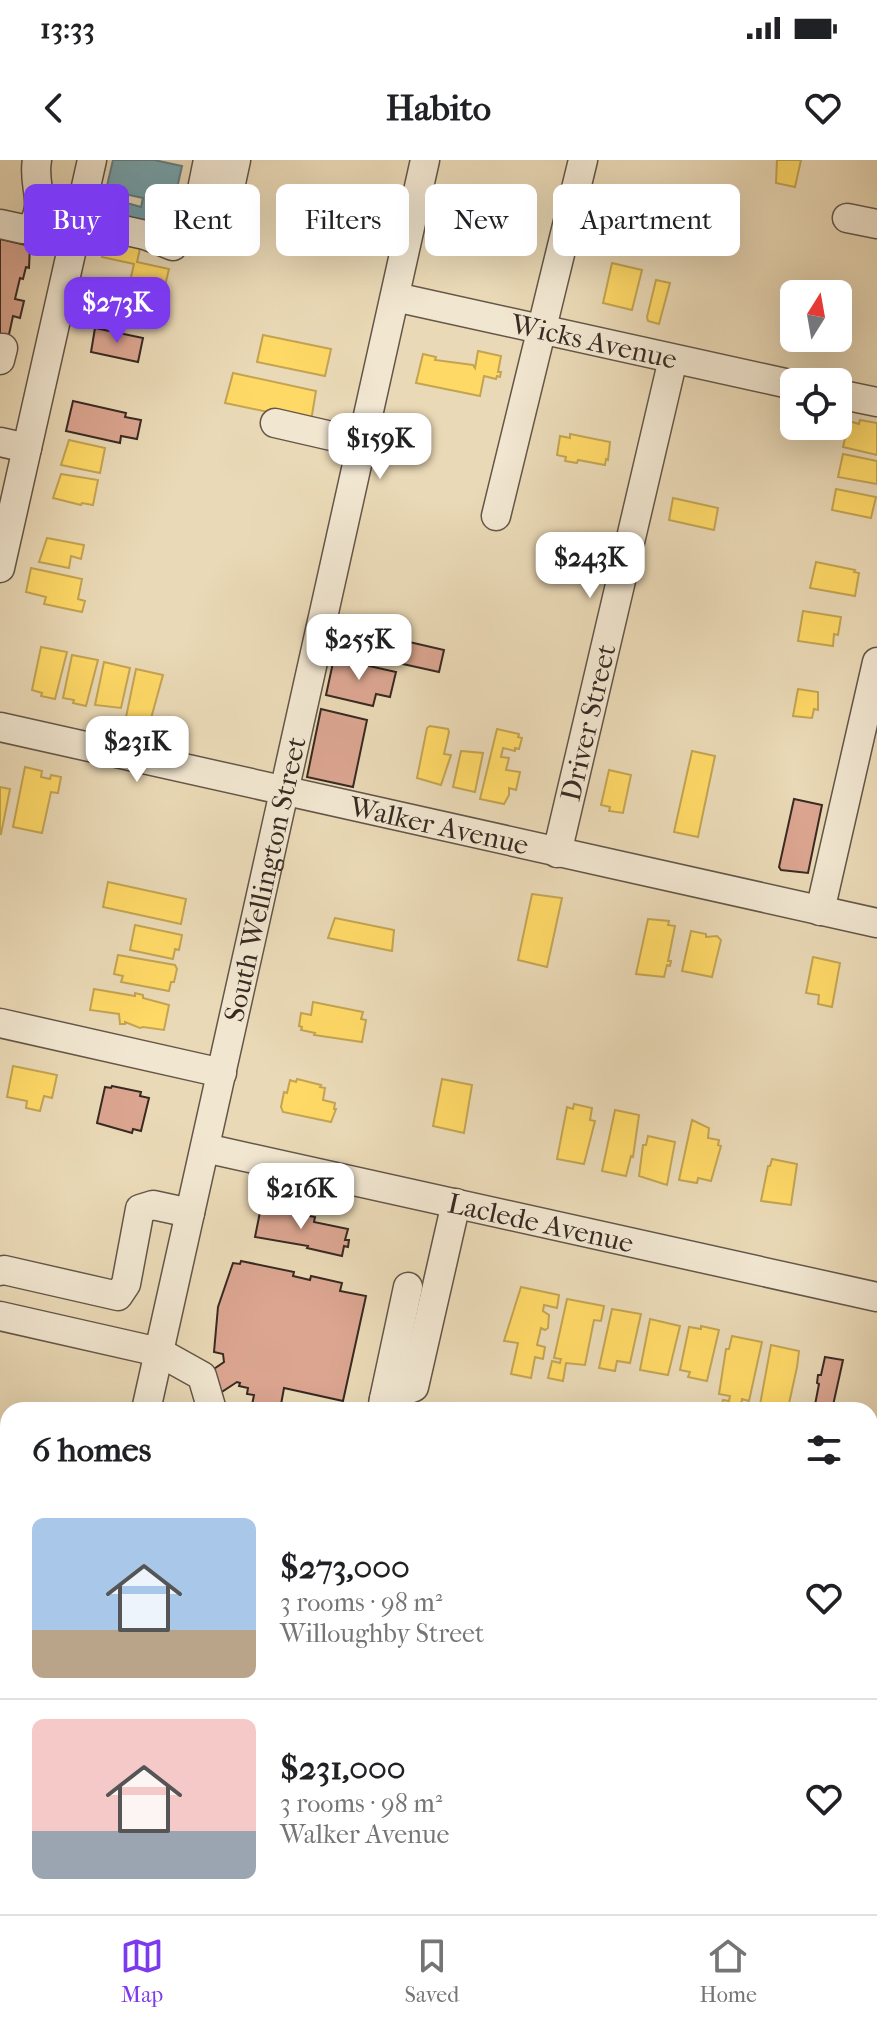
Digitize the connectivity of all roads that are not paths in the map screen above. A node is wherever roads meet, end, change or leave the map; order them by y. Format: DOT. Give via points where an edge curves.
graph roads {
  1 [pos="37,160"];
  2 [pos="92,160"];
  3 [pos="208,160"];
  4 [pos="236,160"];
  5 [pos="425,160"];
  6 [pos="583,160"];
  7 [pos="86,184"];
  8 [pos="847,218"];
  9 [pos="0,224"];
  10 [pos="877,224"];
  11 [pos="68,256"];
  12 [pos="395,297"];
  13 [pos="542,330"];
  14 [pos="0,348"];
  15 [pos="673,359"];
  16 [pos="0,360"];
  17 [pos="780,382"];
  18 [pos="852,397"];
  19 [pos="877,402"];
  20 [pos="275,423"];
  21 [pos="362,443"];
  22 [pos="14,445"];
  23 [pos="496,516"];
  24 [pos="0,568"];
  25 [pos="877,662"];
  26 [pos="0,727"];
  27 [pos="285,790"];
  28 [pos="557,853"];
  29 [pos="820,911"];
  30 [pos="877,923"];
  31 [pos="0,1023"];
  32 [pos="222,1073"];
  33 [pos="205,1148"];
  34 [pos="456,1203"];
  35 [pos="190,1213"];
  36 [pos="0,1271"];
  37 [pos="408,1287"];
  38 [pos="877,1297"];
  39 [pos="0,1316"];
  40 [pos="159,1352"];
  41 [pos="148,1402"];
  42 [pos="210,1402"];
  43 [pos="384,1402"];
  44 [pos="388,1402"];
  1 -- 9 [label="street" via="34,174 41,193 36,220 23,229"];
  2 -- 7 [label="street"];
  3 -- 4 [label="street" via="210,217"];
  5 -- 12 [label="street, South Wellington Street"];
  6 -- 13 [label="street"];
  8 -- 10 [label="street"];
  11 -- 22 [label="street"];
  12 -- 13 [label="street, Wicks Avenue"];
  12 -- 21 [label="street, South Wellington Street"];
  13 -- 15 [label="street, Wicks Avenue"];
  13 -- 23 [label="street"];
  14 -- 16 [label="street"];
  15 -- 17 [label="street, Wicks Avenue"];
  15 -- 28 [label="street, Driver Street"];
  18 -- 19 [label="street"];
  20 -- 21 [label="street"];
  21 -- 27 [label="street, South Wellington Street"];
  22 -- 24 [label="street"];
  25 -- 29 [label="street"];
  26 -- 27 [label="street, Walker Avenue"];
  27 -- 28 [label="street, Walker Avenue"];
  27 -- 32 [label="street, South Wellington Street"];
  28 -- 29 [label="street, Walker Avenue"];
  29 -- 30 [label="street, Walker Avenue"];
  31 -- 32 [label="street"];
  32 -- 33 [label="street, South Wellington Street"];
  33 -- 34 [label="street, Laclede Avenue"];
  33 -- 35 [label="street, South Wellington Street"];
  34 -- 38 [label="street, Laclede Avenue"];
  34 -- 44 [label="street" via="414,1387"];
  35 -- 36 [label="street" via="153,1205 140,1209 126,1284 118,1296"];
  35 -- 40 [label="street, South Wellington Street"];
  37 -- 43 [label="street"];
  39 -- 40 [label="street"];
  40 -- 41 [label="street, South Wellington Street"];
  40 -- 42 [label="street" via="202,1376"];
}
